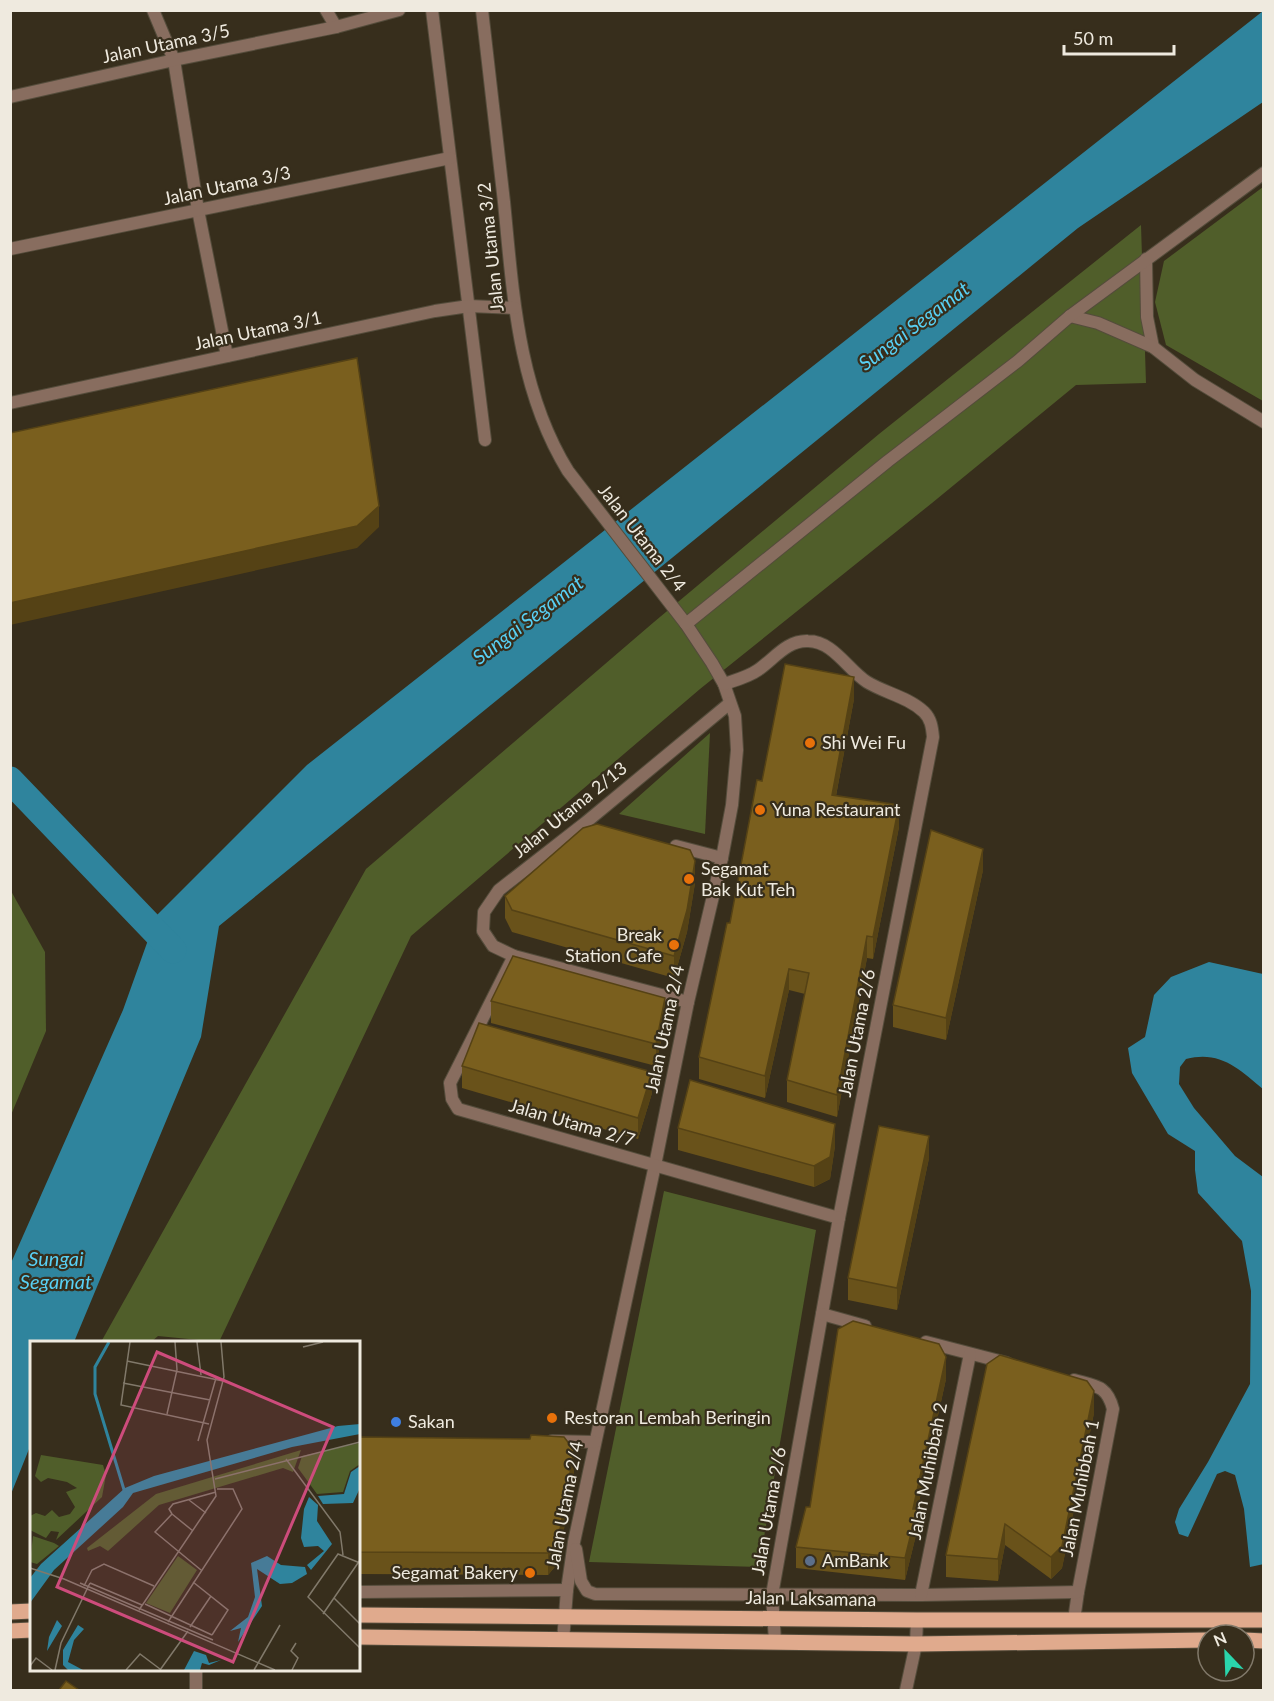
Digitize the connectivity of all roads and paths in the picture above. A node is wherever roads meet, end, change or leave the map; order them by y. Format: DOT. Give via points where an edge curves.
graph roads {
  1 [pos="153,10"];
  2 [pos="326,10"];
  3 [pos="399,10"];
  4 [pos="432,10"];
  5 [pos="482,10"];
  6 [pos="336,27"];
  7 [pos="174,60"];
  8 [pos="10,97"];
  9 [pos="450,158"];
  10 [pos="1263,173"];
  11 [pos="198,210"];
  12 [pos="10,249"];
  13 [pos="1146,259"];
  14 [pos="469,306"];
  15 [pos="515,308"];
  16 [pos="1070,316"];
  17 [pos="1154,347"];
  18 [pos="227,356"];
  19 [pos="10,403"];
  20 [pos="1263,422"];
  21 [pos="485,440"];
  22 [pos="568,471"];
  23 [pos="686,624"];
  24 [pos="724,684"];
  25 [pos="730,703"];
  26 [pos="665,843"];
  27 [pos="722,858"];
  28 [pos="514,956"];
  29 [pos="688,1002"];
  30 [pos="655,1166"];
  31 [pos="839,1218"];
  32 [pos="822,1314"];
  33 [pos="876,1329"];
  34 [pos="919,1340"];
  35 [pos="970,1354"];
  36 [pos="1024,1368"];
  37 [pos="1057,1376"];
  38 [pos="543,1440"];
  39 [pos="596,1442"];
  40 [pos="574,1542"];
  41 [pos="567,1590"];
  42 [pos="360,1592"];
  43 [pos="1078,1592"];
  44 [pos="772,1595"];
  45 [pos="921,1595"];
  46 [pos="30,1611"];
  47 [pos="10,1612"];
  48 [pos="360,1615"];
  49 [pos="565,1618"];
  50 [pos="773,1618"];
  51 [pos="917,1620"];
  52 [pos="1074,1620"];
  53 [pos="1263,1620"];
  54 [pos="30,1630"];
  55 [pos="10,1631"];
  56 [pos="360,1637"];
  57 [pos="1196,1640"];
  58 [pos="563,1641"];
  59 [pos="775,1641"];
  60 [pos="916,1644"];
  61 [pos="196,1671"];
  62 [pos="196,1690"];
  63 [pos="906,1690"];
  1 -- 7 [label="street"];
  2 -- 6 [label="street"];
  3 -- 6 [label="street, Jalan Utama 3/5"];
  4 -- 9 [label="street, Jalan Utama 3/2"];
  5 -- 15 [label="street, Jalan Utama 3/2"];
  6 -- 7 [label="street, Jalan Utama 3/5"];
  7 -- 8 [label="street, Jalan Utama 3/5"];
  7 -- 11 [label="street"];
  9 -- 11 [label="street, Jalan Utama 3/3"];
  9 -- 14 [label="street, Jalan Utama 3/2"];
  10 -- 13 [label="street"];
  11 -- 12 [label="street, Jalan Utama 3/3"];
  11 -- 18 [label="street"];
  13 -- 16 [label="street"];
  13 -- 17 [label="street" via="1147,317"];
  14 -- 15 [label="street, Jalan Utama 3/1"];
  14 -- 18 [label="street, Jalan Utama 3/1"];
  14 -- 21 [label="street, Jalan Utama 3/2"];
  15 -- 22 [label="street, Jalan Utama 3/2" via="538,412"];
  16 -- 17 [label="street" via="1098,323"];
  16 -- 23 [label="street"];
  17 -- 20 [label="street" via="1196,380"];
  18 -- 19 [label="street, Jalan Utama 3/1"];
  22 -- 23 [label="street, Jalan Utama 2/4"];
  23 -- 24 [label="street, Jalan Utama 2/4"];
  24 -- 25 [label="street, Jalan Utama 2/4"];
  24 -- 31 [label="street, Jalan Utama 2/6" via="745,678 793,643 808,640 822,643 868,682 902,697 924,712 932,723 918,820"];
  25 -- 27 [label="street, Jalan Utama 2/4" via="737,729 737,750"];
  25 -- 28 [label="street, Jalan Utama 2/13" via="591,825 498,890 484,912 483,931 493,946"];
  26 -- 27 [label="street"];
  27 -- 29 [label="street, Jalan Utama 2/4"];
  28 -- 29 [label="street, Jalan Utama 2/13"];
  28 -- 30 [label="street, Jalan Utama 2/7" via="450,1083 458,1109"];
  29 -- 30 [label="street, Jalan Utama 2/4"];
  30 -- 31 [label="street, Jalan Utama 2/7"];
  30 -- 39 [label="street, Jalan Utama 2/4"];
  31 -- 32 [label="street, Jalan Utama 2/6"];
  32 -- 33 [label="street"];
  32 -- 44 [label="street, Jalan Utama 2/6"];
  34 -- 35 [label="street"];
  35 -- 36 [label="street"];
  35 -- 45 [label="street, Jalan Muhibbah 2"];
  37 -- 43 [label="street, Jalan Muhibbah 1" via="1100,1387 1110,1396 1113,1409"];
  38 -- 39 [label="street"];
  39 -- 40 [label="street, Jalan Utama 2/4"];
  40 -- 41 [label="street, Jalan Utama 2/4"];
  40 -- 44 [label="street" via="581,1581 587,1591 596,1594"];
  41 -- 42 [label="street"];
  41 -- 49 [label="street, Jalan Utama 2/4"];
  43 -- 45 [label="street"];
  43 -- 52 [label="street, Jalan Muhibbah 1"];
  44 -- 45 [label="street"];
  44 -- 50 [label="street, Jalan Utama 2/6"];
  46 -- 47 [label="main road"];
  48 -- 49 [label="main road, Jalan Laksamana"];
  49 -- 50 [label="main road, Jalan Laksamana"];
  49 -- 58 [label="street, Jalan Utama 2/4"];
  50 -- 51 [label="main road, Jalan Laksamana"];
  50 -- 59 [label="street, Jalan Utama 2/6"];
  51 -- 52 [label="main road, Jalan Laksamana"];
  51 -- 60 [label="street"];
  52 -- 53 [label="main road, Jalan Laksamana"];
  54 -- 55 [label="main road"];
  56 -- 58 [label="main road"];
  57 -- 60 [label="main road"];
  58 -- 59 [label="main road"];
  59 -- 60 [label="main road"];
  60 -- 63 [label="street"];
  61 -- 62 [label="street"];
}
